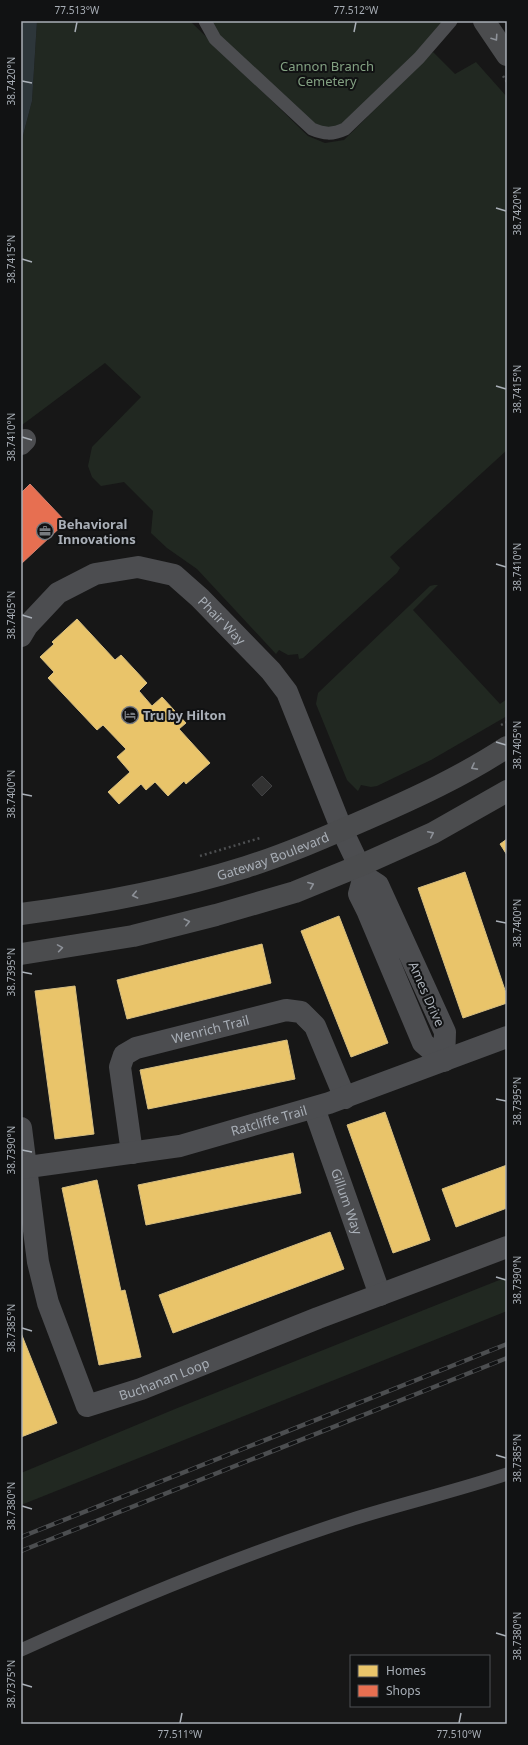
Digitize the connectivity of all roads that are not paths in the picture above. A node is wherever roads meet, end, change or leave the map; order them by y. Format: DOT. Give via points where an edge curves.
graph roads {
  1 [pos="205,21"];
  2 [pos="451,21"];
  3 [pos="484,21"];
  4 [pos="507,54"];
  5 [pos="21,636"];
  6 [pos="507,747"];
  7 [pos="507,791"];
  8 [pos="342,830"];
  9 [pos="362,871"];
  10 [pos="21,914"];
  11 [pos="21,954"];
  12 [pos="507,1037"];
  13 [pos="444,1061"];
  14 [pos="345,1098"];
  15 [pos="314,1108"];
  16 [pos="21,1128"];
  17 [pos="132,1153"];
  18 [pos="24,1168"];
  19 [pos="507,1247"];
  20 [pos="380,1295"];
  21 [pos="507,1474"];
  22 [pos="21,1650"];
  1 -- 2 [label="lane" via="215,39 312,129 323,134 345,129 419,58"];
  3 -- 4 [label="street, one-way"];
  5 -- 8 [label="street, Phair Way" via="58,593 95,574 138,566 174,576 206,604 271,671 287,692"];
  6 -- 8 [label="street, Gateway Boulevard, one-way" via="413,800"];
  9 -- 7 [label="street, one-way"];
  8 -- 9 [label="street"];
  8 -- 10 [label="street, Gateway Boulevard, one-way" via="246,866 174,886 92,904"];
  11 -- 9 [label="street, one-way" via="133,936 216,915"];
  9 -- 13 [label="street, Ames Drive" via="359,894 423,1043"];
  12 -- 13 [label="street, Ratcliffe Trail"];
  13 -- 14 [label="street, Ratcliffe Trail"];
  14 -- 15 [label="street, Ratcliffe Trail"];
  14 -- 17 [label="street, Wenrich Trail" via="315,1026 302,1012 286,1010 136,1048 124,1055 120,1067"];
  15 -- 17 [label="street, Ratcliffe Trail" via="180,1146"];
  15 -- 20 [label="street, Gillum Way"];
  16 -- 18 [label="street, Buchanan Loop"];
  17 -- 18 [label="street, Ratcliffe Trail"];
  18 -- 20 [label="street, Buchanan Loop" via="38,1262 48,1303 87,1406 141,1389"];
  19 -- 20 [label="street, Buchanan Loop"];
  21 -- 22 [label="lane" via="353,1519 241,1558 116,1608"];
}
